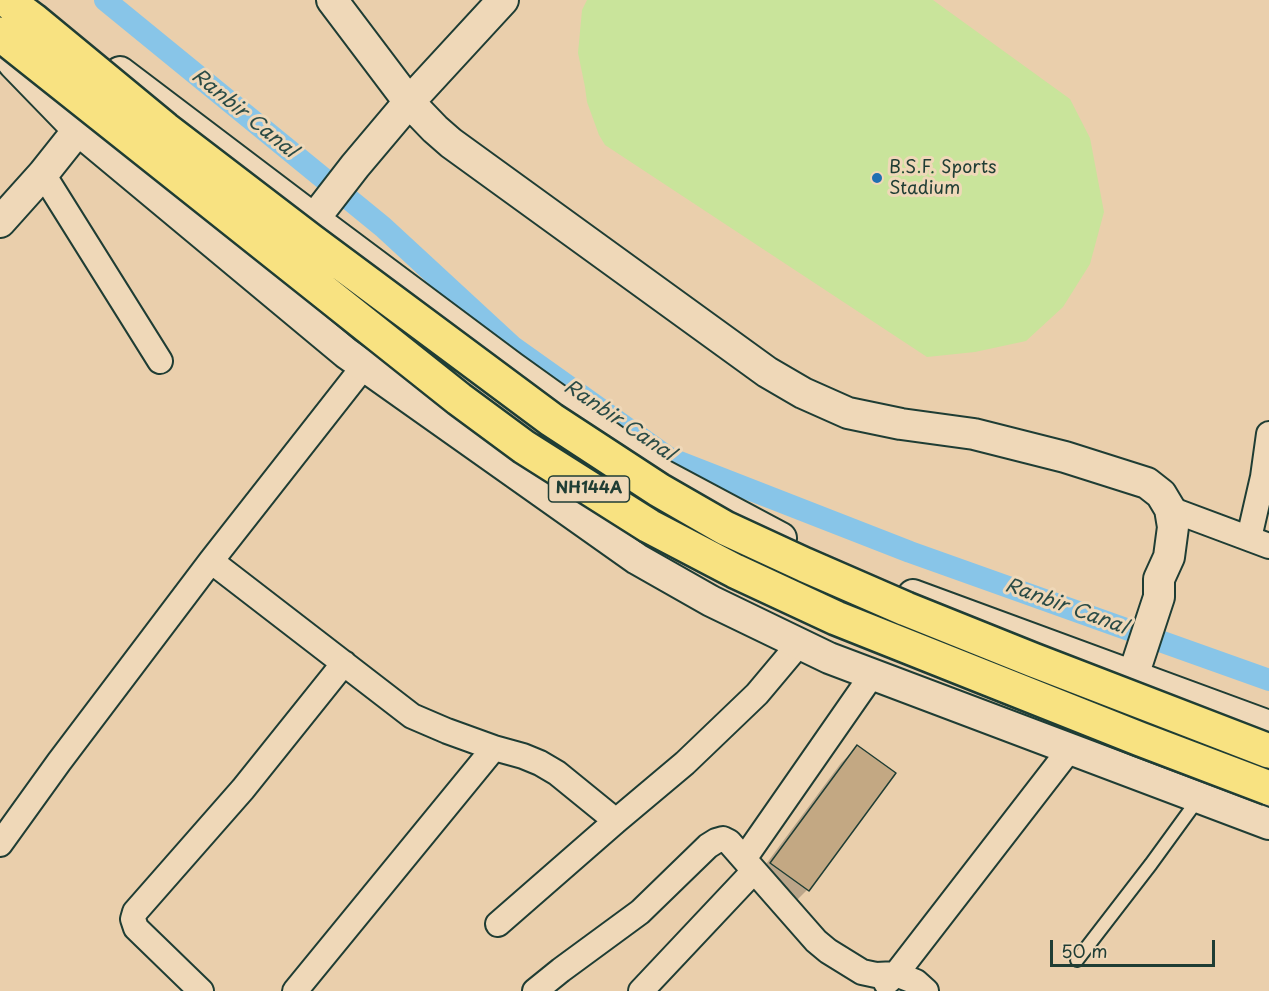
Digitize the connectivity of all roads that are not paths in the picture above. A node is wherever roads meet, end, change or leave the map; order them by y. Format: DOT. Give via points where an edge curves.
graph roads {
  1 [pos="6,0"];
  2 [pos="24,0"];
  3 [pos="332,0"];
  4 [pos="503,0"];
  5 [pos="0,34"];
  6 [pos="0,47"];
  7 [pos="128,79"];
  8 [pos="409,102"];
  9 [pos="78,130"];
  10 [pos="43,174"];
  11 [pos="317,216"];
  12 [pos="0,222"];
  13 [pos="160,361"];
  14 [pos="364,366"];
  15 [pos="1269,434"];
  16 [pos="1170,509"];
  17 [pos="1259,542"];
  18 [pos="211,561"];
  19 [pos="799,644"];
  20 [pos="344,663"];
  21 [pos="1127,663"];
  22 [pos="872,675"];
  23 [pos="1269,726"];
  24 [pos="494,748"];
  25 [pos="1070,749"];
  26 [pos="1269,751"];
  27 [pos="1269,788"];
  28 [pos="1199,797"];
  29 [pos="616,821"];
  30 [pos="1269,824"];
  31 [pos="0,844"];
  32 [pos="749,865"];
  33 [pos="498,924"];
  34 [pos="1077,960"];
  35 [pos="896,974"];
  36 [pos="201,991"];
  37 [pos="295,991"];
  38 [pos="535,991"];
  39 [pos="641,991"];
  40 [pos="878,991"];
  41 [pos="926,991"];
  1 -- 26 [label="highway, NH144A, bridge" via="310,240 552,420 659,490 725,528 805,566"];
  2 -- 7 [label="street"];
  3 -- 8 [label="street"];
  4 -- 8 [label="street"];
  5 -- 27 [label="highway, NH144A, bridge" via="459,399 524,447 649,526 836,618"];
  6 -- 9 [label="street"];
  7 -- 9 [label="street"];
  7 -- 11 [label="street"];
  8 -- 11 [label="street"];
  8 -- 16 [label="street" via="451,143 707,330 803,393 848,413 974,434 1065,457 1147,483 1161,494"];
  9 -- 10 [label="street"];
  9 -- 14 [label="street"];
  10 -- 12 [label="street"];
  10 -- 13 [label="street"];
  11 -- 21 [label="street" via="512,367 661,474 827,563 1059,650"];
  14 -- 18 [label="street"];
  14 -- 19 [label="street" via="637,559"];
  15 -- 17 [label="street"];
  16 -- 17 [label="street"];
  16 -- 21 [label="street" via="1173,527 1169,557"];
  18 -- 20 [label="street"];
  18 -- 31 [label="street"];
  19 -- 22 [label="street"];
  19 -- 29 [label="street" via="757,694 685,763"];
  20 -- 24 [label="street" via="412,716"];
  20 -- 36 [label="street" via="243,789 135,912 136,928"];
  21 -- 23 [label="street"];
  22 -- 25 [label="street"];
  22 -- 32 [label="street"];
  24 -- 29 [label="street" via="523,756 557,773"];
  24 -- 37 [label="street"];
  25 -- 28 [label="street"];
  25 -- 35 [label="street"];
  28 -- 30 [label="street"];
  28 -- 34 [label="lane"];
  29 -- 33 [label="street"];
  32 -- 35 [label="street" via="828,951 862,972"];
  32 -- 38 [label="street" via="729,842 716,841 640,912"];
  32 -- 39 [label="street"];
  35 -- 40 [label="street"];
  35 -- 41 [label="street"];
}
